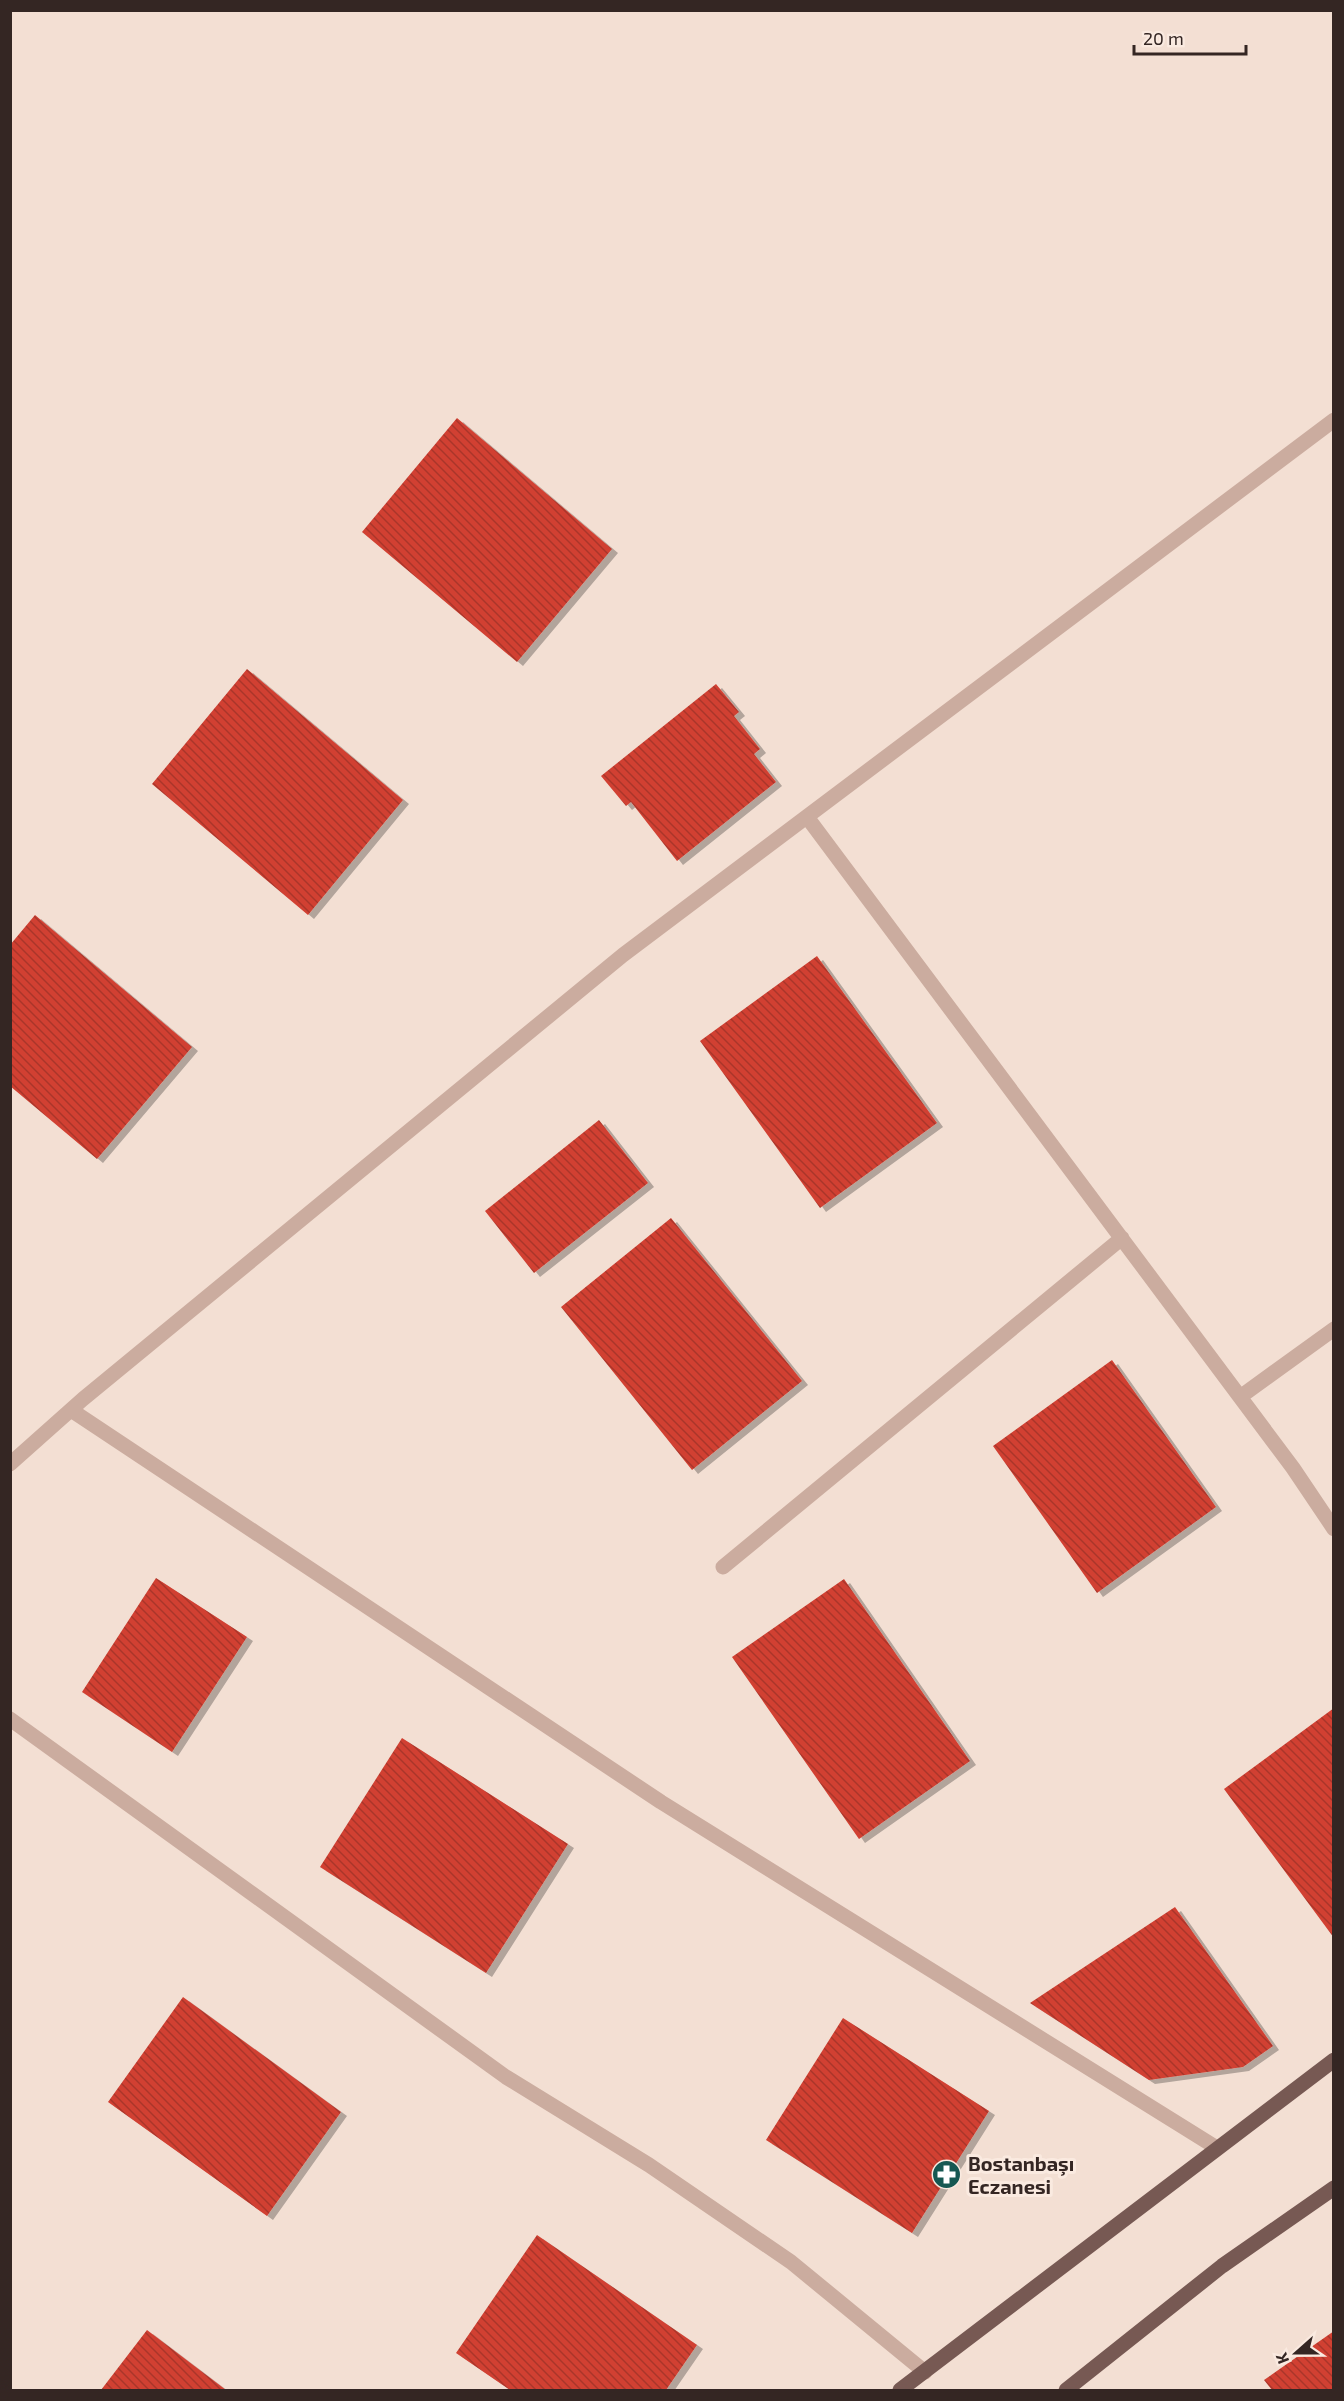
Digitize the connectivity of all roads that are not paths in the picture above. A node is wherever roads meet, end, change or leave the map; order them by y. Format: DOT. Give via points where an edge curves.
graph roads {
  1 [pos="1334,420"];
  2 [pos="807,817"];
  3 [pos="1122,1238"];
  4 [pos="1334,1329"];
  5 [pos="1240,1397"];
  6 [pos="71,1410"];
  7 [pos="10,1464"];
  8 [pos="1334,1529"];
  9 [pos="723,1567"];
  10 [pos="10,1719"];
  11 [pos="1334,2060"];
  12 [pos="1217,2148"];
  13 [pos="1334,2188"];
  14 [pos="925,2372"];
  15 [pos="900,2391"];
  16 [pos="1066,2391"];
  1 -- 2 [label="street"];
  2 -- 3 [label="street"];
  2 -- 6 [label="street" via="623,955"];
  3 -- 5 [label="street"];
  3 -- 9 [label="street"];
  4 -- 5 [label="street"];
  5 -- 8 [label="street"];
  6 -- 7 [label="street"];
  6 -- 12 [label="street" via="661,1802"];
  10 -- 14 [label="street" via="506,2077 649,2165 791,2262"];
  11 -- 12 [label="main road"];
  12 -- 14 [label="main road"];
  13 -- 16 [label="main road" via="1222,2266"];
  14 -- 15 [label="main road"];
}
